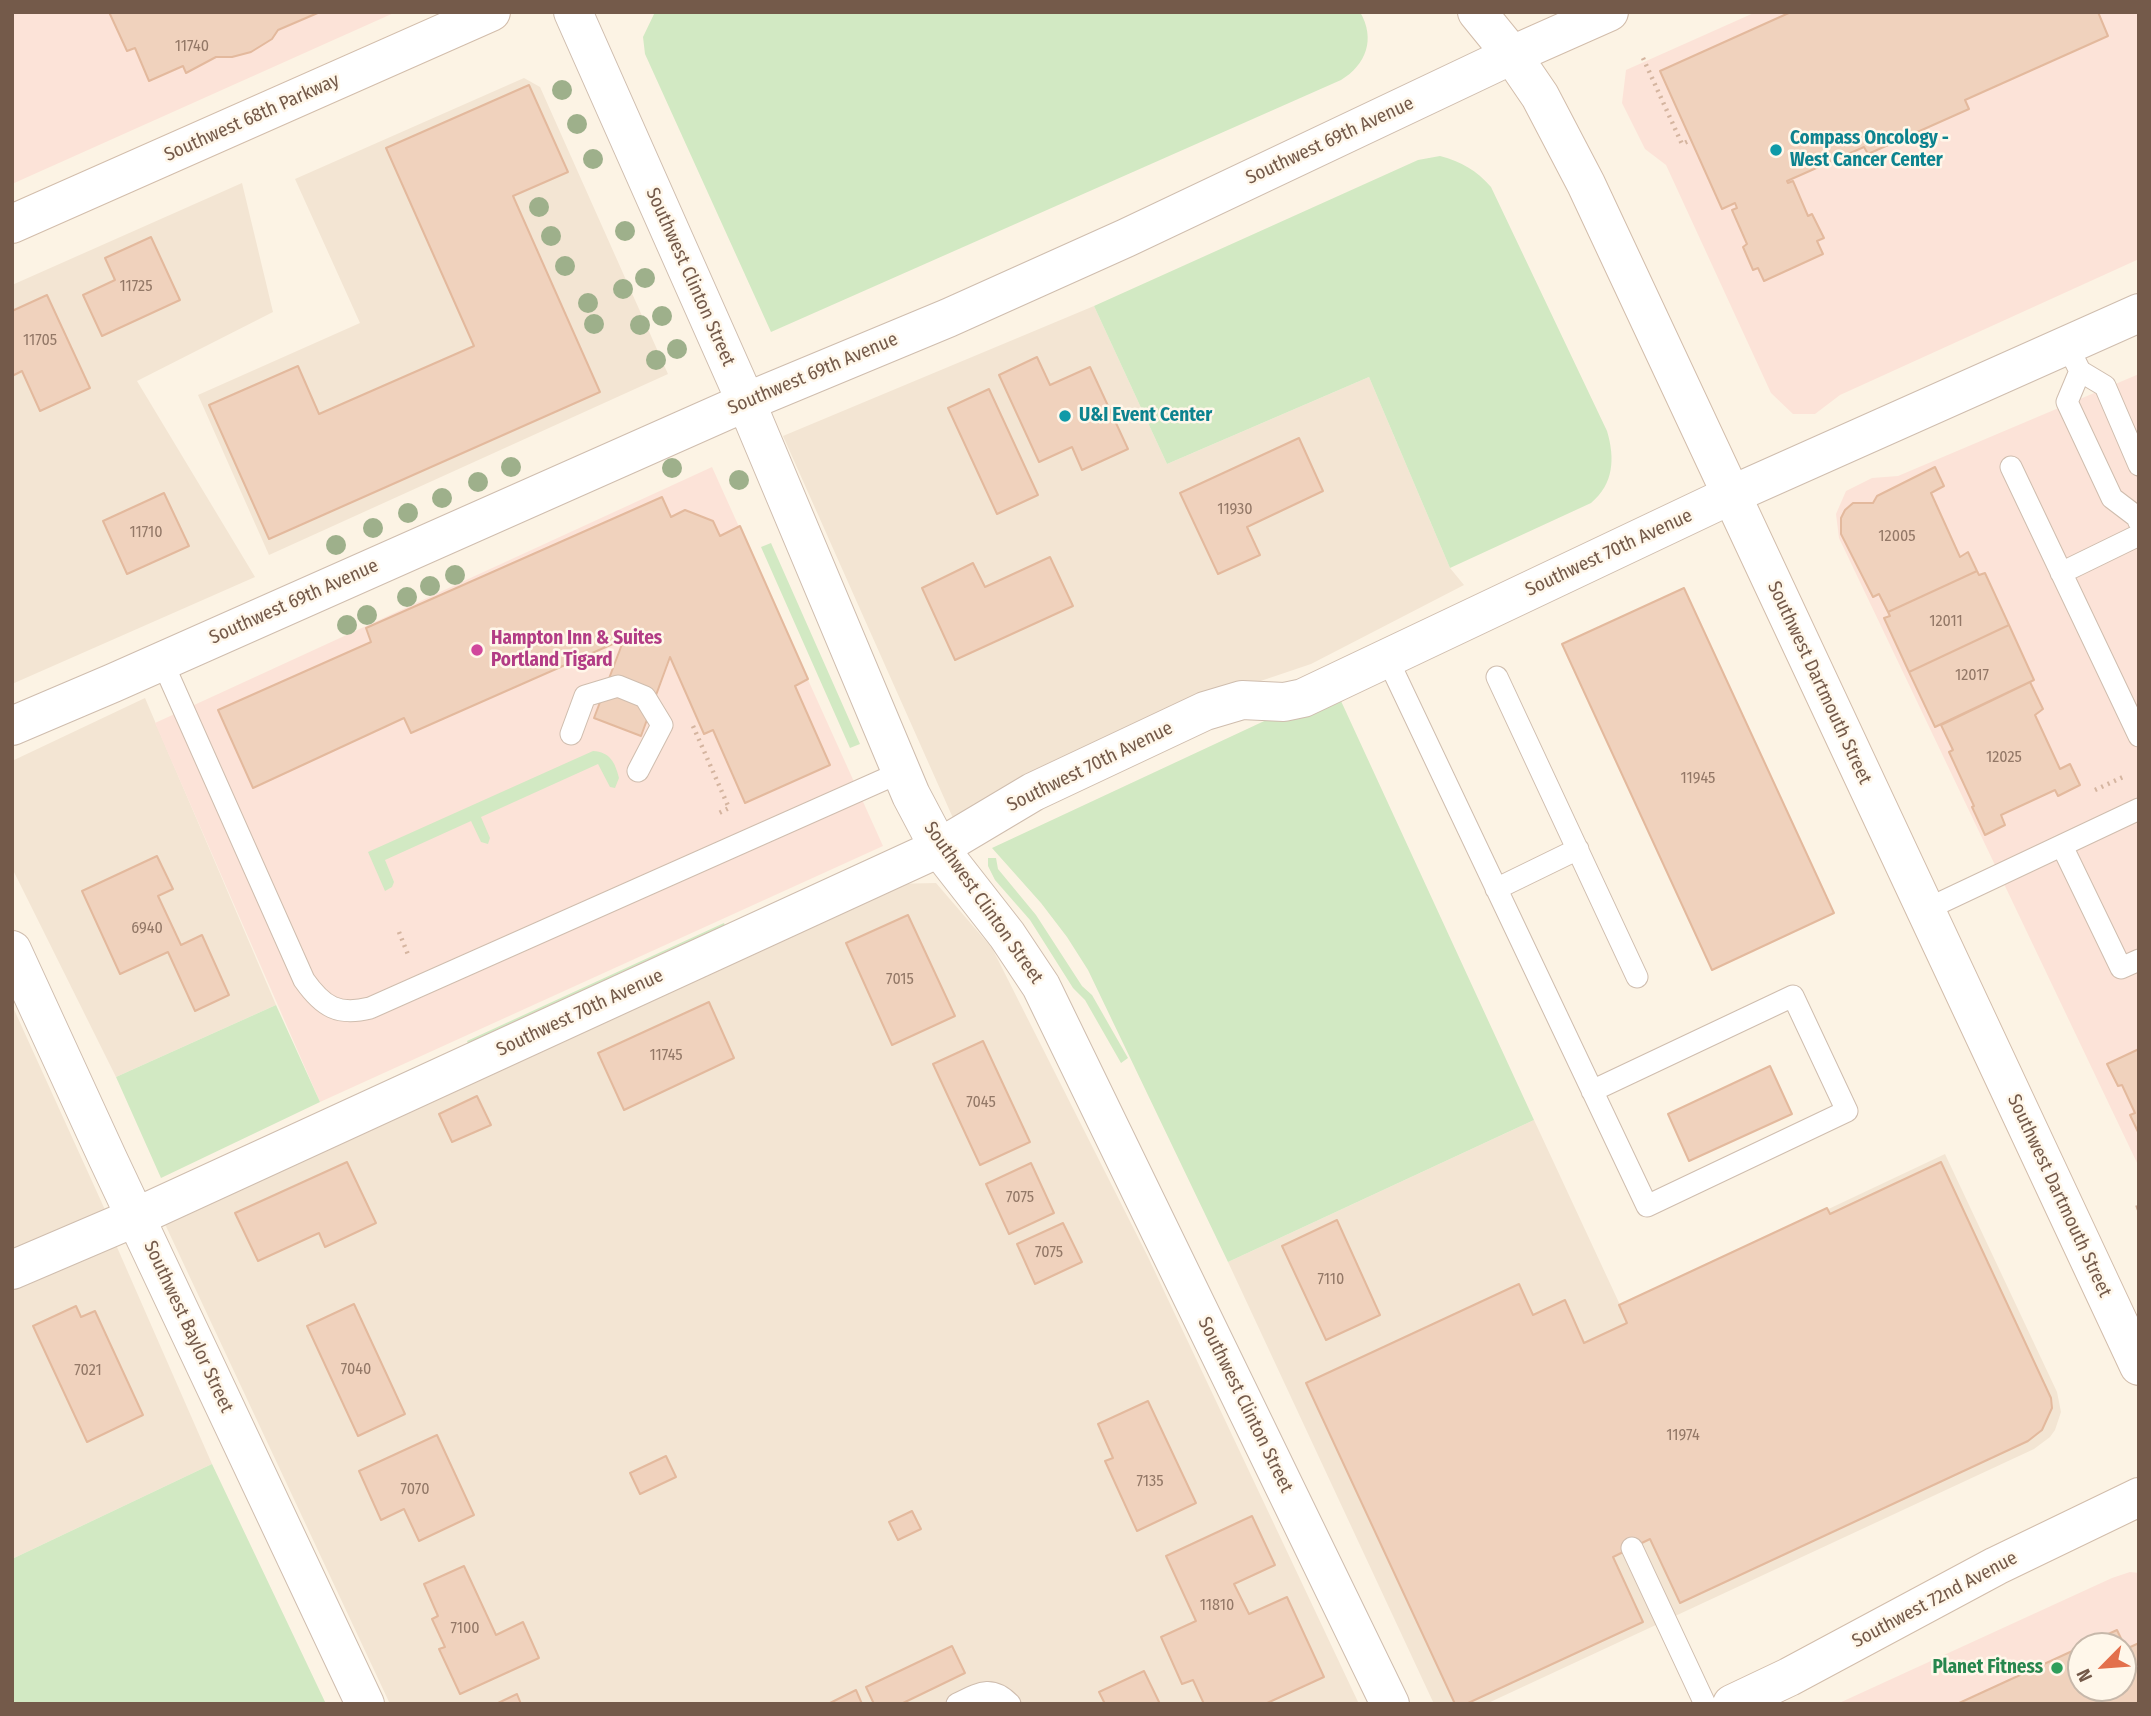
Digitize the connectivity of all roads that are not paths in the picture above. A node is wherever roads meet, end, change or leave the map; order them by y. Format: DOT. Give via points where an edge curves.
graph roads {
  1 [pos="491,12"];
  2 [pos="573,12"];
  3 [pos="1477,12"];
  4 [pos="1609,12"];
  5 [pos="1512,55"];
  6 [pos="12,224"];
  7 [pos="2139,313"];
  8 [pos="2074,358"];
  9 [pos="746,402"];
  10 [pos="2139,465"];
  11 [pos="2011,467"];
  12 [pos="1731,495"];
  13 [pos="2138,521"];
  14 [pos="2061,573"];
  15 [pos="1387,658"];
  16 [pos="162,661"];
  17 [pos="1497,677"];
  18 [pos="12,726"];
  19 [pos="571,734"];
  20 [pos="2139,736"];
  21 [pos="638,771"];
  22 [pos="901,772"];
  23 [pos="2139,809"];
  24 [pos="2063,846"];
  25 [pos="939,848"];
  26 [pos="1578,849"];
  27 [pos="1496,889"];
  28 [pos="1925,911"];
  29 [pos="12,950"];
  30 [pos="2139,960"];
  31 [pos="1637,977"];
  32 [pos="1592,1091"];
  33 [pos="136,1217"];
  34 [pos="12,1270"];
  35 [pos="2139,1367"];
  36 [pos="2139,1497"];
  37 [pos="1632,1548"];
  38 [pos="365,1704"];
  39 [pos="957,1704"];
  40 [pos="1010,1704"];
  41 [pos="1390,1704"];
  42 [pos="1704,1704"];
  43 [pos="1732,1704"];
  1 -- 6 [label="street, Southwest 68th Parkway"];
  2 -- 9 [label="street, Southwest Clinton Street"];
  3 -- 5 [label="street, Southwest Dartmouth Street"];
  4 -- 5 [label="street, Southwest 69th Avenue"];
  5 -- 9 [label="street, Southwest 69th Avenue" via="1126,238"];
  5 -- 12 [label="street, Southwest Dartmouth Street" via="1553,119 1586,184"];
  7 -- 8 [label="street, Southwest 70th Avenue"];
  8 -- 10 [label="lane" via="2105,386"];
  8 -- 12 [label="street, Southwest 70th Avenue"];
  8 -- 13 [label="lane" via="2067,402 2112,498"];
  9 -- 16 [label="street, Southwest 69th Avenue"];
  9 -- 22 [label="street, Southwest Clinton Street"];
  11 -- 14 [label="lane"];
  12 -- 15 [label="street, Southwest 70th Avenue"];
  12 -- 28 [label="street, Southwest Dartmouth Street"];
  13 -- 14 [label="lane"];
  14 -- 20 [label="lane"];
  15 -- 25 [label="street, Southwest 70th Avenue" via="1303,698 1242,700 1205,711 1033,792"];
  15 -- 27 [label="lane"];
  16 -- 18 [label="street, Southwest 69th Avenue"];
  16 -- 22 [label="lane" via="304,980 316,997 352,1013"];
  17 -- 26 [label="lane"];
  19 -- 21 [label="lane" via="585,696 618,685 645,697 662,725"];
  22 -- 25 [label="street, Southwest Clinton Street"];
  23 -- 24 [label="lane"];
  24 -- 28 [label="lane"];
  24 -- 30 [label="lane" via="2121,968"];
  25 -- 33 [label="street, Southwest 70th Avenue"];
  25 -- 41 [label="street, Southwest Clinton Street" via="1041,986"];
  26 -- 27 [label="lane"];
  26 -- 31 [label="lane"];
  27 -- 32 [label="lane"];
  28 -- 35 [label="street, Southwest Dartmouth Street"];
  29 -- 33 [label="street, Southwest Baylor Street"];
  32 -- 32 [label="lane" via="1647,1206 1847,1111 1793,996"];
  33 -- 34 [label="street, Southwest 70th Avenue"];
  33 -- 38 [label="street, Southwest Baylor Street"];
  36 -- 43 [label="street, Southwest 72nd Avenue"];
  37 -- 42 [label="lane"];
  39 -- 40 [label="lane" via="989,1692"];
}
